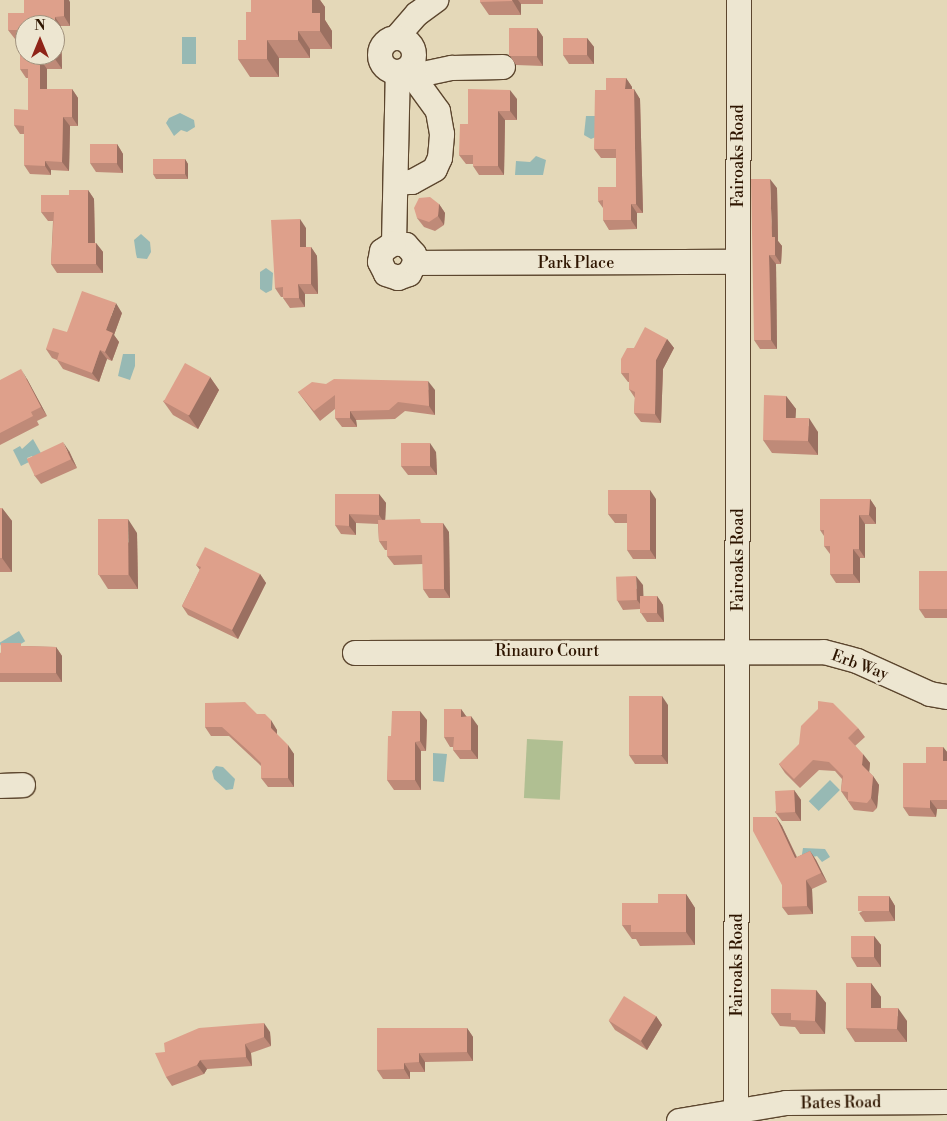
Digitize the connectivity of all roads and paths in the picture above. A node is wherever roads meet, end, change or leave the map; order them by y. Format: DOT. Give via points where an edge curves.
graph roads {
  1 [pos="436,0"];
  2 [pos="739,0"];
  3 [pos="503,67"];
  4 [pos="405,69"];
  5 [pos="396,183"];
  6 [pos="737,262"];
  7 [pos="738,650"];
  8 [pos="355,652"];
  9 [pos="947,697"];
  10 [pos="947,1102"];
  11 [pos="736,1115"];
  12 [pos="679,1121"];
  1 -- 4 [label="street" via="382,48 380,60 387,69"];
  2 -- 6 [label="street, Fairoaks Road"];
  3 -- 4 [label="street" via="452,68 423,74"];
  4 -- 5 [label="street, Park Place"];
  4 -- 5 [label="street" via="438,111 442,142 435,169 412,182"];
  5 -- 6 [label="street, Park Place" via="394,243 382,251 380,262 386,274 398,278 409,274 415,263"];
  6 -- 7 [label="street, Fairoaks Road"];
  7 -- 8 [label="street, Rinauro Court"];
  7 -- 9 [label="street, Erb Way" via="824,652 857,660 930,694"];
  7 -- 11 [label="street, Fairoaks Road"];
  10 -- 11 [label="street, Bates Road" via="786,1103"];
  11 -- 12 [label="street, Bates Road"];
}
